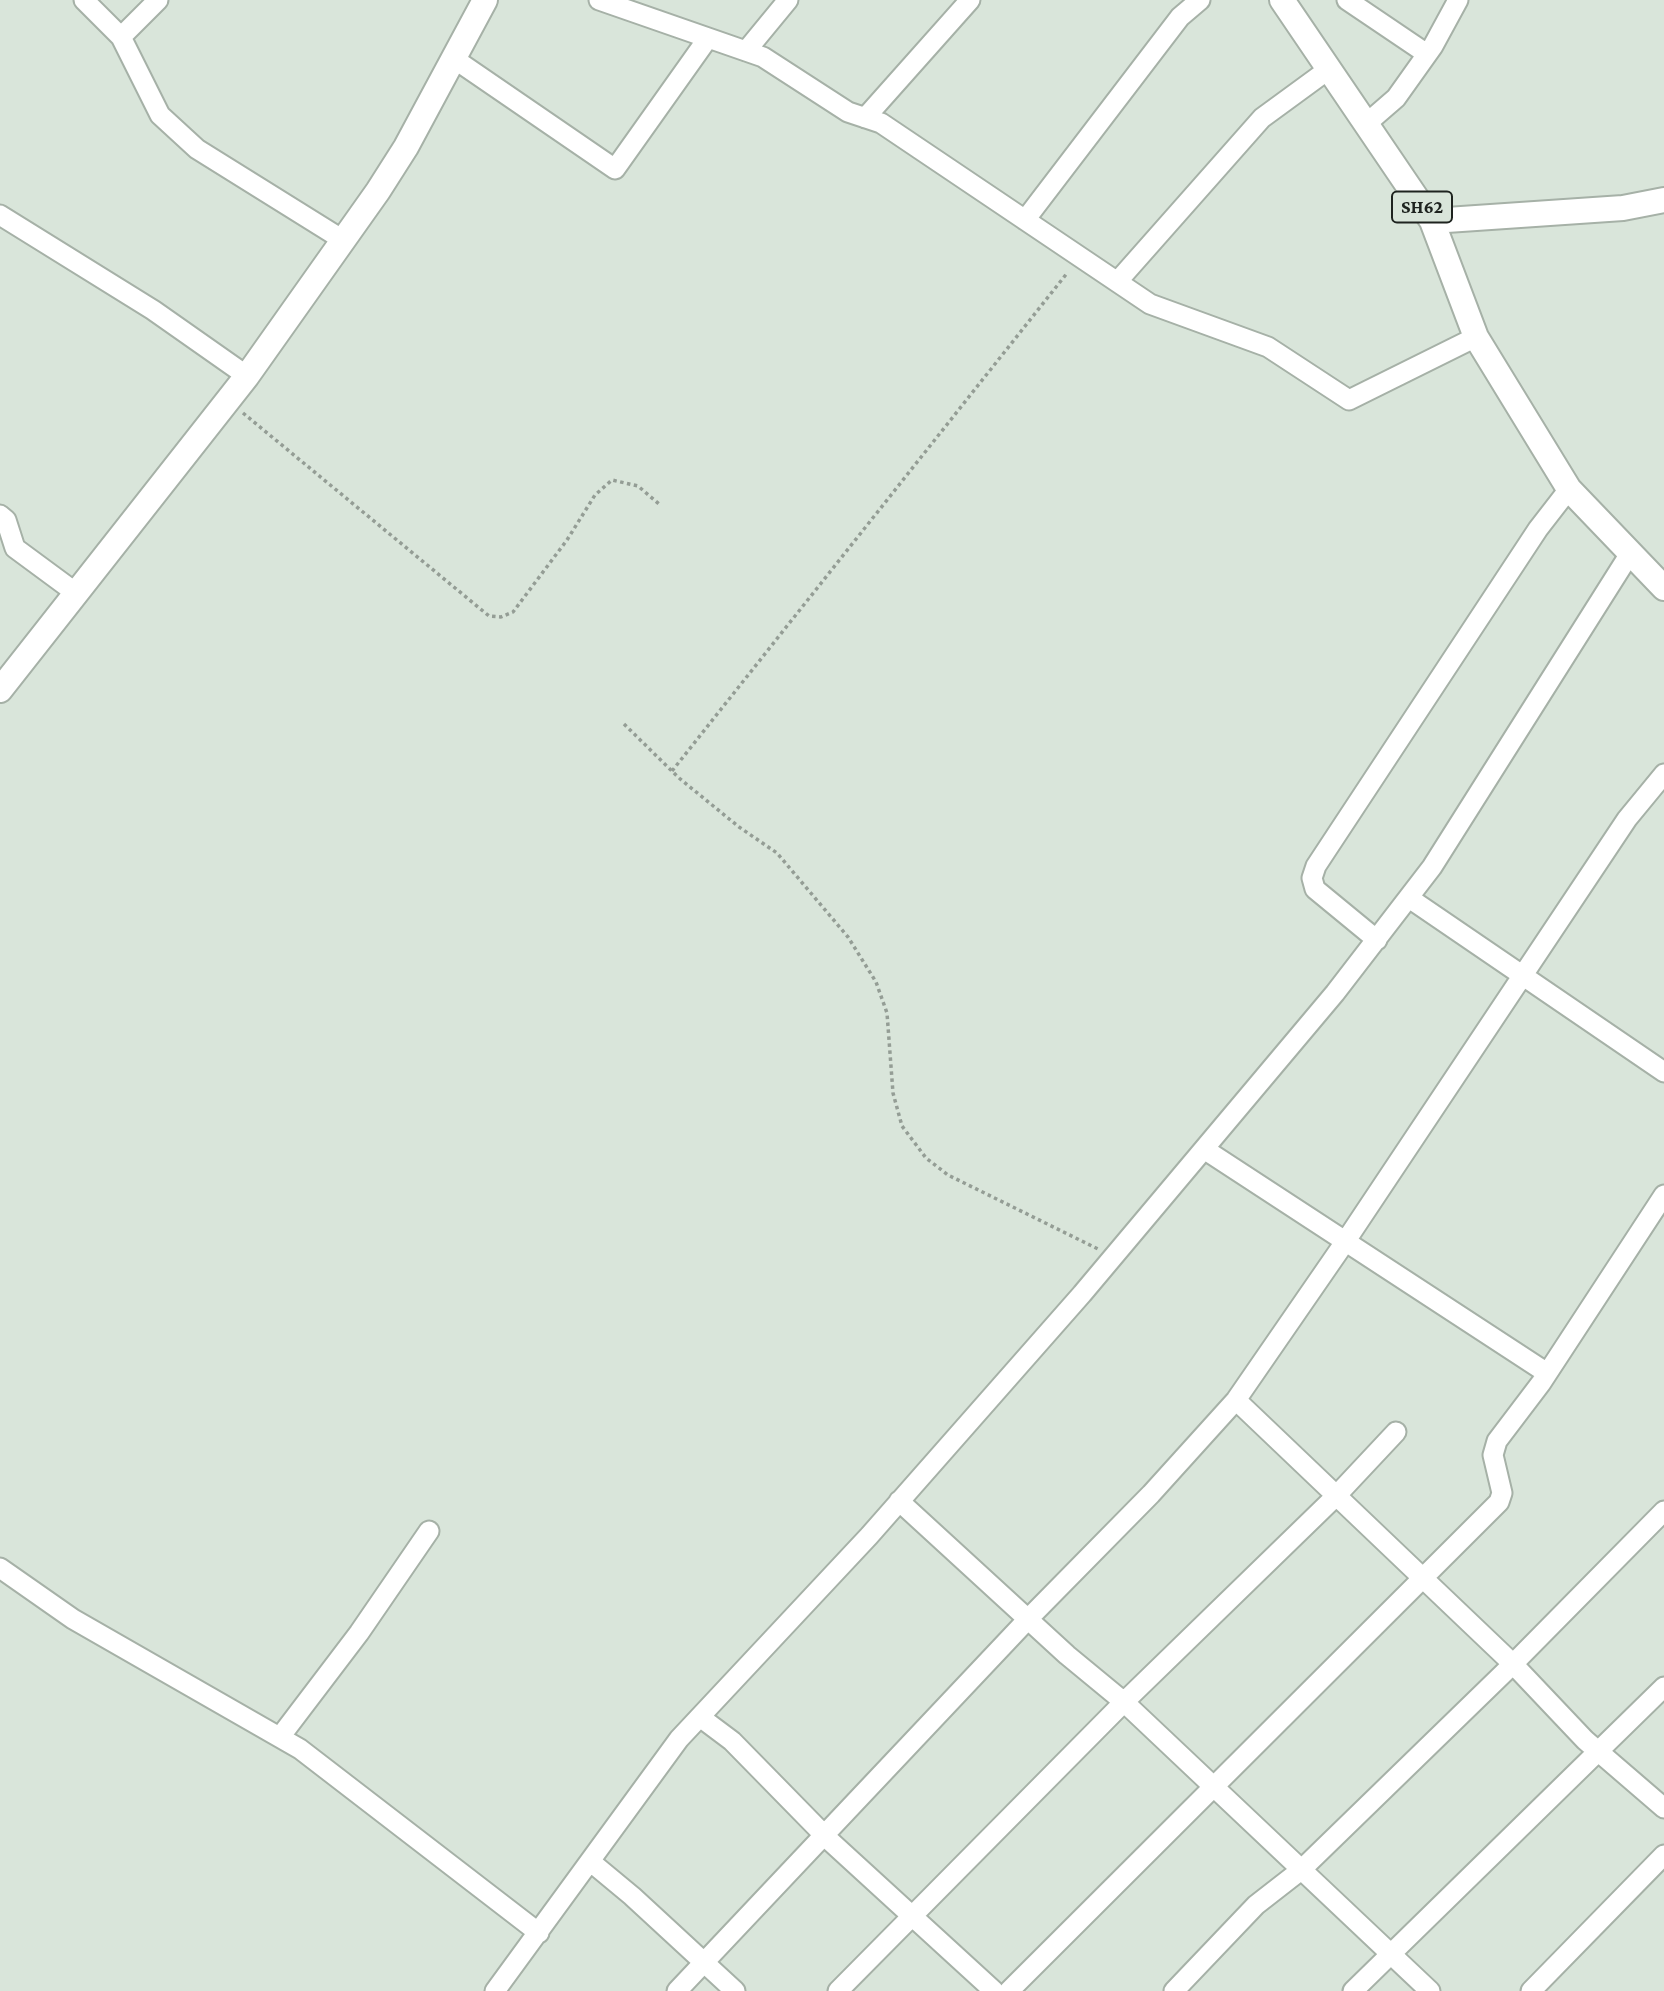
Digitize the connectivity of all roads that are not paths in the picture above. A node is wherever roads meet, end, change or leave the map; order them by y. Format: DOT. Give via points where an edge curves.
graph roads {
  1 [pos="84,0"];
  2 [pos="158,0"];
  3 [pos="485,0"];
  4 [pos="599,0"];
  5 [pos="788,0"];
  6 [pos="970,0"];
  7 [pos="1200,0"];
  8 [pos="1282,0"];
  9 [pos="1458,0"];
  10 [pos="1350,1"];
  11 [pos="121,37"];
  12 [pos="708,38"];
  13 [pos="746,51"];
  14 [pos="1427,54"];
  15 [pos="453,58"];
  16 [pos="1329,69"];
  17 [pos="865,118"];
  18 [pos="1366,124"];
  19 [pos="1664,200"];
  20 [pos="0,215"];
  21 [pos="1026,220"];
  22 [pos="1432,222"];
  23 [pos="343,240"];
  24 [pos="1117,282"];
  25 [pos="1476,337"];
  26 [pos="247,376"];
  27 [pos="1569,489"];
  28 [pos="0,515"];
  29 [pos="1631,552"];
  30 [pos="1664,588"];
  31 [pos="76,593"];
  32 [pos="0,690"];
  33 [pos="1664,774"];
  34 [pos="1409,898"];
  35 [pos="1377,940"];
  36 [pos="1520,976"];
  37 [pos="1664,1072"];
  38 [pos="1204,1149"];
  39 [pos="1664,1195"];
  40 [pos="1345,1242"];
  41 [pos="1547,1373"];
  42 [pos="1236,1400"];
  43 [pos="1396,1432"];
  44 [pos="1336,1496"];
  45 [pos="899,1501"];
  46 [pos="1664,1511"];
  47 [pos="429,1531"];
  48 [pos="0,1568"];
  49 [pos="1423,1578"];
  50 [pos="1029,1618"];
  51 [pos="1513,1664"];
  52 [pos="1664,1687"];
  53 [pos="1124,1702"];
  54 [pos="700,1717"];
  55 [pos="279,1737"];
  56 [pos="1598,1751"];
  57 [pos="1215,1788"];
  58 [pos="1664,1808"];
  59 [pos="824,1835"];
  60 [pos="1664,1855"];
  61 [pos="591,1862"];
  62 [pos="1301,1870"];
  63 [pos="913,1914"];
  64 [pos="539,1933"];
  65 [pos="1391,1955"];
  66 [pos="702,1963"];
  67 [pos="495,1991"];
  68 [pos="677,1991"];
  69 [pos="735,1991"];
  70 [pos="838,1991"];
  71 [pos="994,1991"];
  72 [pos="1009,1991"];
  73 [pos="1174,1991"];
  74 [pos="1353,1991"];
  75 [pos="1430,1991"];
  76 [pos="1531,1991"];
  1 -- 11 [label="street"];
  2 -- 11 [label="street"];
  3 -- 15 [label="main road"];
  4 -- 12 [label="street"];
  5 -- 13 [label="street"];
  6 -- 17 [label="street"];
  7 -- 21 [label="street" via="1180,17"];
  8 -- 16 [label="main road, SH62"];
  9 -- 14 [label="street"];
  10 -- 14 [label="street"];
  11 -- 23 [label="street" via="160,115 197,149"];
  12 -- 13 [label="street"];
  12 -- 15 [label="street" via="615,169"];
  13 -- 17 [label="street"];
  14 -- 18 [label="street" via="1396,98"];
  15 -- 23 [label="main road" via="406,147"];
  16 -- 18 [label="main road, SH62"];
  16 -- 24 [label="street" via="1262,118"];
  17 -- 21 [label="street" via="881,123"];
  18 -- 22 [label="main road, SH62"];
  19 -- 22 [label="main road, SH62" via="1623,208"];
  20 -- 26 [label="street" via="153,310"];
  21 -- 24 [label="street"];
  22 -- 25 [label="main road"];
  23 -- 26 [label="main road"];
  24 -- 25 [label="street" via="1150,304 1268,347 1349,400"];
  25 -- 27 [label="main road"];
  26 -- 31 [label="main road"];
  27 -- 29 [label="main road"];
  27 -- 35 [label="street" via="1316,866 1315,889"];
  28 -- 31 [label="street" via="15,548"];
  29 -- 30 [label="main road"];
  29 -- 34 [label="street"];
  31 -- 32 [label="main road"];
  33 -- 36 [label="street" via="1627,819"];
  34 -- 35 [label="street"];
  34 -- 36 [label="street"];
  35 -- 38 [label="street"];
  36 -- 37 [label="street"];
  36 -- 40 [label="street"];
  38 -- 40 [label="street"];
  38 -- 45 [label="street"];
  39 -- 41 [label="street"];
  40 -- 41 [label="street"];
  40 -- 42 [label="street"];
  41 -- 49 [label="street" via="1494,1446 1502,1493 1499,1502"];
  42 -- 44 [label="street"];
  42 -- 50 [label="street"];
  43 -- 44 [label="street"];
  44 -- 49 [label="street"];
  44 -- 53 [label="street"];
  45 -- 50 [label="street"];
  45 -- 54 [label="street"];
  46 -- 51 [label="street"];
  47 -- 55 [label="street"];
  48 -- 55 [label="street" via="74,1619"];
  49 -- 51 [label="street"];
  49 -- 57 [label="street"];
  50 -- 53 [label="street"];
  50 -- 59 [label="street"];
  51 -- 56 [label="street"];
  51 -- 62 [label="street"];
  52 -- 56 [label="street"];
  53 -- 57 [label="street"];
  53 -- 63 [label="street"];
  54 -- 59 [label="street" via="732,1741"];
  54 -- 61 [label="street"];
  55 -- 64 [label="street"];
  56 -- 58 [label="street"];
  56 -- 65 [label="street"];
  57 -- 62 [label="street"];
  57 -- 72 [label="street"];
  59 -- 63 [label="street"];
  59 -- 66 [label="street"];
  60 -- 76 [label="street"];
  61 -- 64 [label="street"];
  61 -- 66 [label="street"];
  62 -- 65 [label="street"];
  62 -- 73 [label="street" via="1256,1905"];
  63 -- 70 [label="street"];
  63 -- 71 [label="street"];
  64 -- 67 [label="street"];
  65 -- 74 [label="street"];
  65 -- 75 [label="street"];
  66 -- 68 [label="street"];
  66 -- 69 [label="street"];
}
